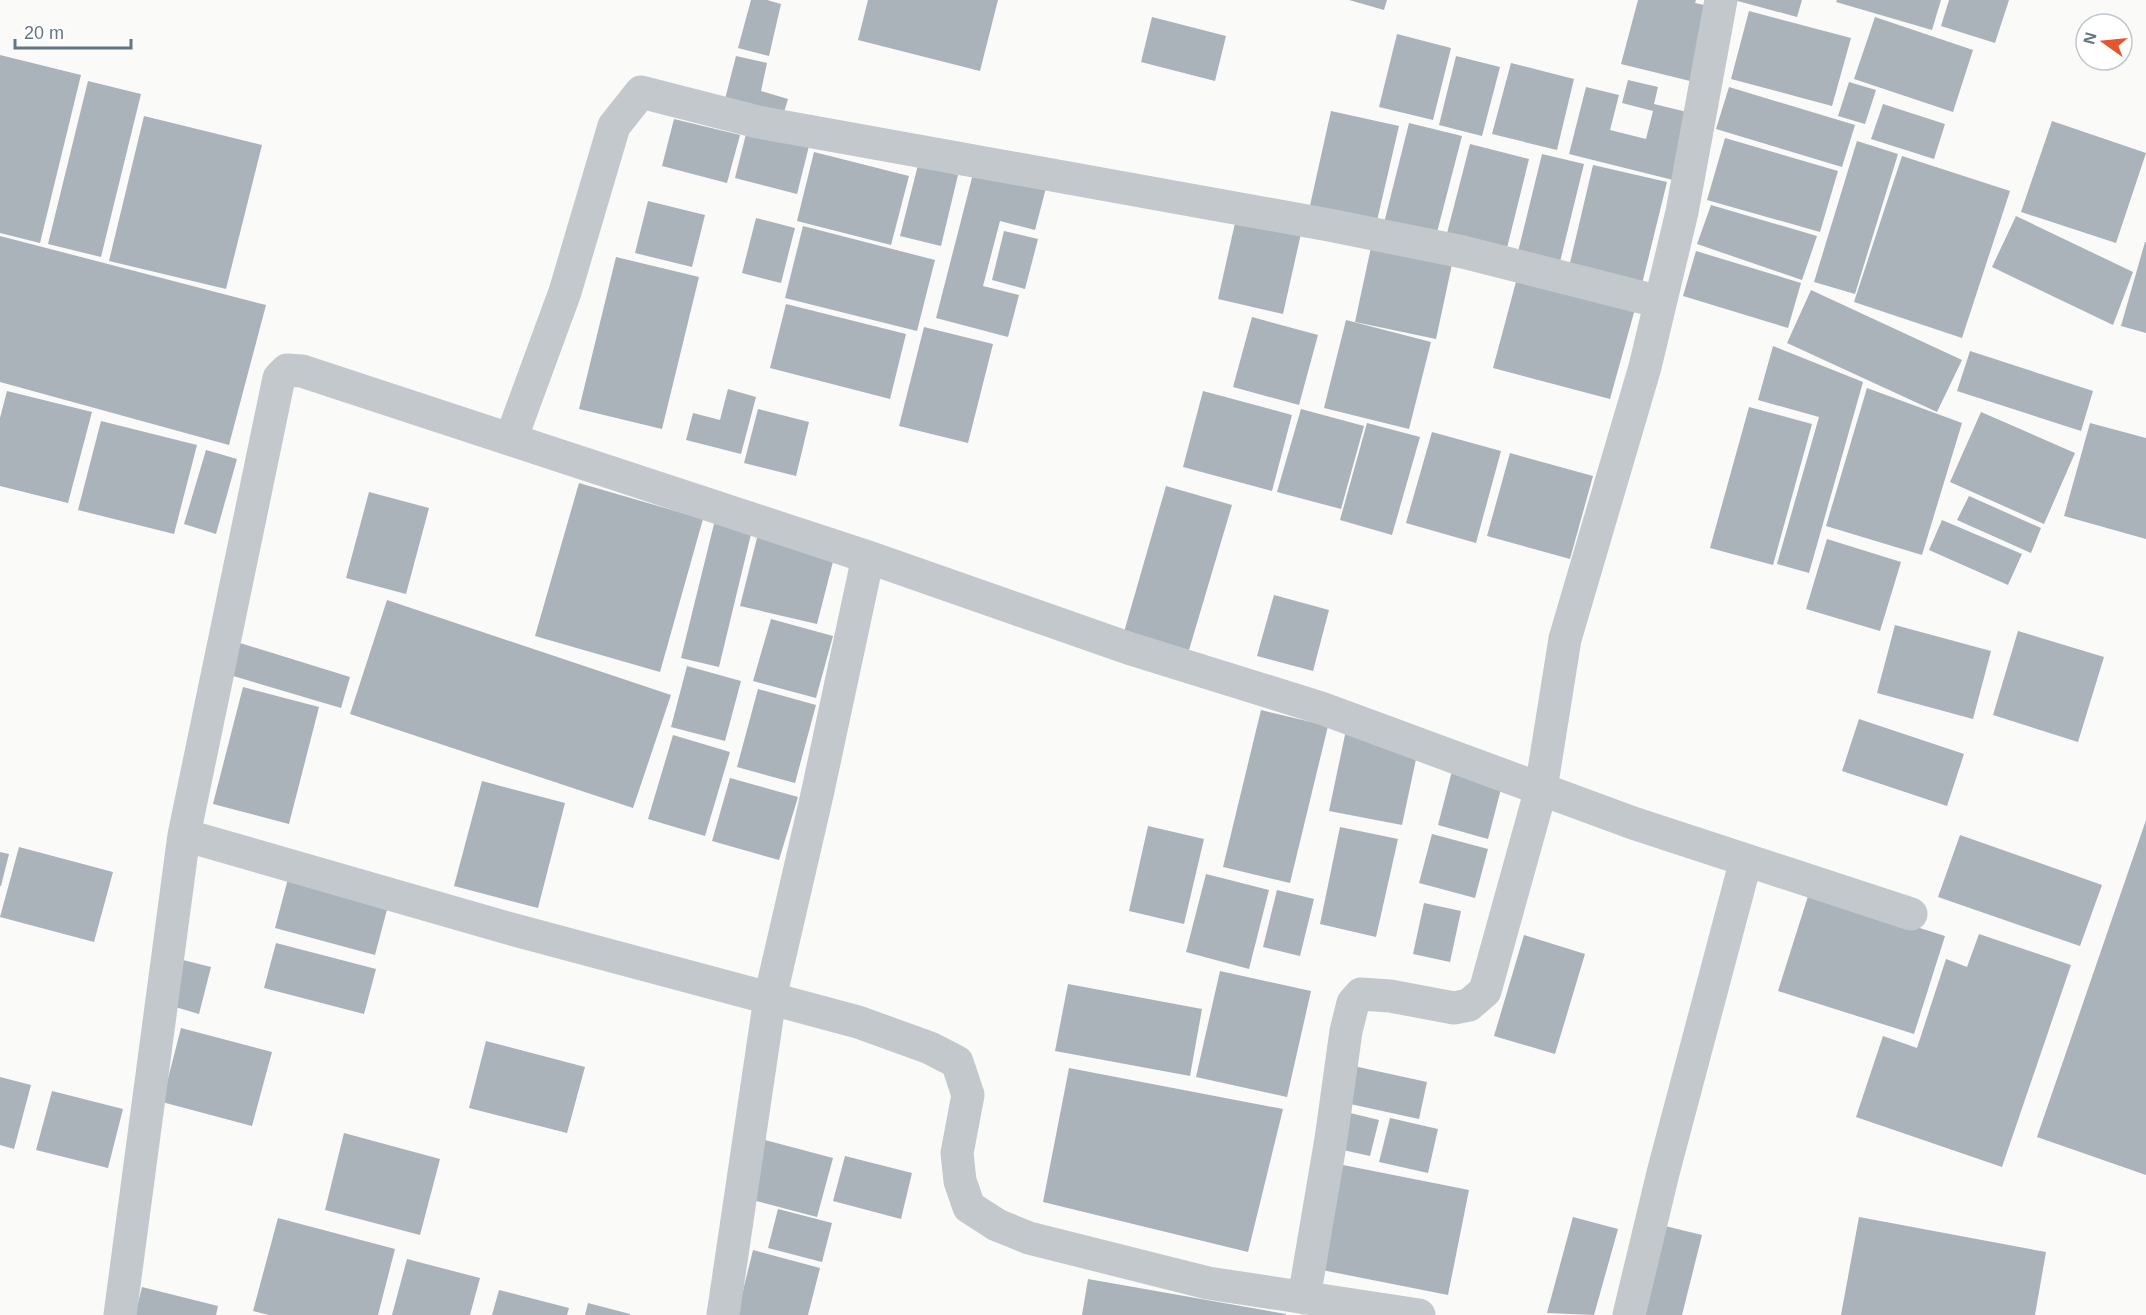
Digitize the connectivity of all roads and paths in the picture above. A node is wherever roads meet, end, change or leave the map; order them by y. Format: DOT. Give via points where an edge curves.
graph roads {
  1 [pos="1720,0"];
  2 [pos="1660,302"];
  3 [pos="511,440"];
  4 [pos="868,557"];
  5 [pos="1541,789"];
  6 [pos="184,835"];
  7 [pos="1746,860"];
  8 [pos="1911,914"];
  9 [pos="770,998"];
  10 [pos="1304,1298"];
  11 [pos="120,1315"];
  12 [pos="723,1315"];
  13 [pos="1419,1315"];
  14 [pos="1629,1315"];
  1 -- 2 [label="street" via="1682,212"];
  2 -- 3 [label="street" via="1463,252 769,124 641,92 614,126 565,292"];
  2 -- 5 [label="street" via="1645,367 1565,639"];
  3 -- 4 [label="street"];
  3 -- 6 [label="street" via="302,371 287,370 279,378"];
  4 -- 5 [label="street" via="1128,648 1321,708"];
  4 -- 9 [label="street"];
  5 -- 7 [label="street"];
  5 -- 10 [label="street" via="1485,991 1469,1005 1454,1008 1361,994 1353,1003"];
  6 -- 9 [label="street"];
  6 -- 11 [label="street"];
  7 -- 8 [label="street"];
  7 -- 14 [label="street"];
  9 -- 10 [label="street" via="858,1022 957,1062 968,1095 957,1153 960,1181 969,1207 997,1225 1029,1238 1208,1283"];
  9 -- 12 [label="street"];
  10 -- 13 [label="street"];
}
